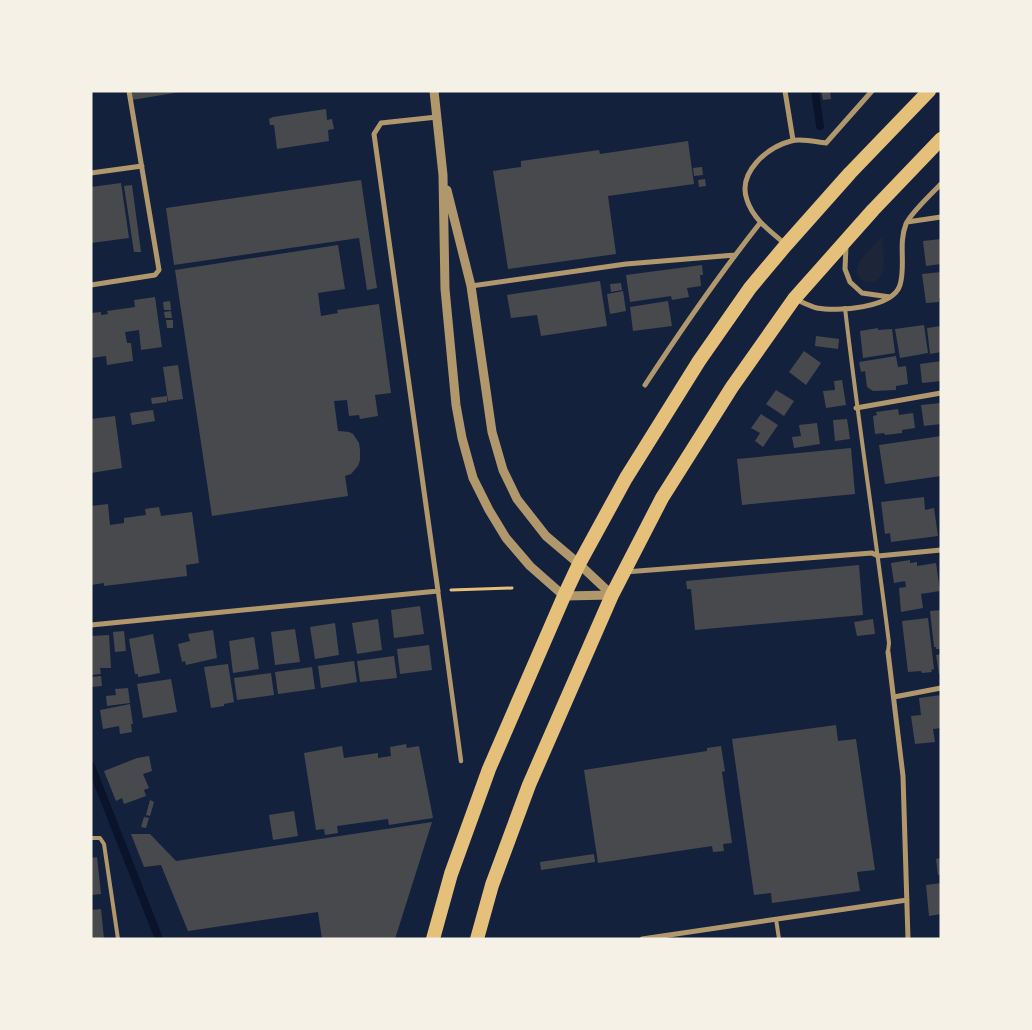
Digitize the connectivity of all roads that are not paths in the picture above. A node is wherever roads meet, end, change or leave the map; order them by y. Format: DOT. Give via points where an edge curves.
graph roads {
  1 [pos="129,91"];
  2 [pos="434,91"];
  3 [pos="785,91"];
  4 [pos="872,91"];
  5 [pos="928,91"];
  6 [pos="437,117"];
  7 [pos="941,139"];
  8 [pos="793,140"];
  9 [pos="142,166"];
  10 [pos="91,173"];
  11 [pos="444,175"];
  12 [pos="941,184"];
  13 [pos="941,218"];
  14 [pos="906,222"];
  15 [pos="760,223"];
  16 [pos="846,240"];
  17 [pos="786,244"];
  18 [pos="735,255"];
  19 [pos="91,285"];
  20 [pos="471,286"];
  21 [pos="891,298"];
  22 [pos="794,299"];
  23 [pos="845,308"];
  24 [pos="645,386"];
  25 [pos="941,393"];
  26 [pos="856,408"];
  27 [pos="941,550"];
  28 [pos="878,556"];
  29 [pos="579,564"];
  30 [pos="623,572"];
  31 [pos="438,591"];
  32 [pos="612,595"];
  33 [pos="564,596"];
  34 [pos="91,625"];
  35 [pos="888,652"];
  36 [pos="941,688"];
  37 [pos="894,697"];
  38 [pos="461,762"];
  39 [pos="91,838"];
  40 [pos="907,900"];
  41 [pos="776,919"];
  42 [pos="118,939"];
  43 [pos="433,939"];
  44 [pos="478,939"];
  45 [pos="642,939"];
  46 [pos="779,939"];
  47 [pos="908,939"];
  1 -- 9 [label="street"];
  2 -- 6 [label="street"];
  3 -- 8 [label="street"];
  4 -- 8 [label="street" via="826,143"];
  5 -- 17 [label="highway"];
  6 -- 11 [label="street"];
  6 -- 31 [label="street" via="381,123 374,134"];
  7 -- 16 [label="highway"];
  8 -- 15 [label="street" via="769,150 754,164 745,183 746,199"];
  9 -- 10 [label="street"];
  9 -- 19 [label="street" via="159,270 155,274"];
  11 -- 20 [label="street"];
  11 -- 33 [label="street" via="444,289 462,438 474,478 506,538 530,566"];
  12 -- 14 [label="street"];
  13 -- 14 [label="street"];
  14 -- 21 [label="street" via="900,286"];
  15 -- 17 [label="street"];
  15 -- 18 [label="street"];
  16 -- 21 [label="street" via="845,269 850,282 862,293"];
  16 -- 22 [label="highway"];
  17 -- 29 [label="highway" via="750,288 699,361 626,478"];
  18 -- 20 [label="street" via="626,264"];
  18 -- 24 [label="street"];
  20 -- 29 [label="street" via="488,410 503,470 532,520"];
  21 -- 23 [label="street"];
  22 -- 23 [label="street" via="817,308"];
  22 -- 30 [label="highway" via="732,387 662,498"];
  23 -- 26 [label="lane"];
  25 -- 26 [label="street"];
  26 -- 28 [label="lane"];
  27 -- 28 [label="street"];
  28 -- 30 [label="street" via="872,553"];
  28 -- 35 [label="lane"];
  29 -- 32 [label="street"];
  29 -- 33 [label="highway"];
  30 -- 32 [label="highway"];
  31 -- 34 [label="street"];
  31 -- 38 [label="street"];
  32 -- 33 [label="street"];
  32 -- 44 [label="highway" via="529,785 492,885"];
  33 -- 43 [label="highway" via="489,769 451,874"];
  35 -- 37 [label="street"];
  36 -- 37 [label="street"];
  37 -- 40 [label="street" via="903,776"];
  39 -- 42 [label="lane" via="100,838 104,844"];
  40 -- 41 [label="street"];
  40 -- 47 [label="street"];
  41 -- 45 [label="street"];
  41 -- 46 [label="lane"];
}
